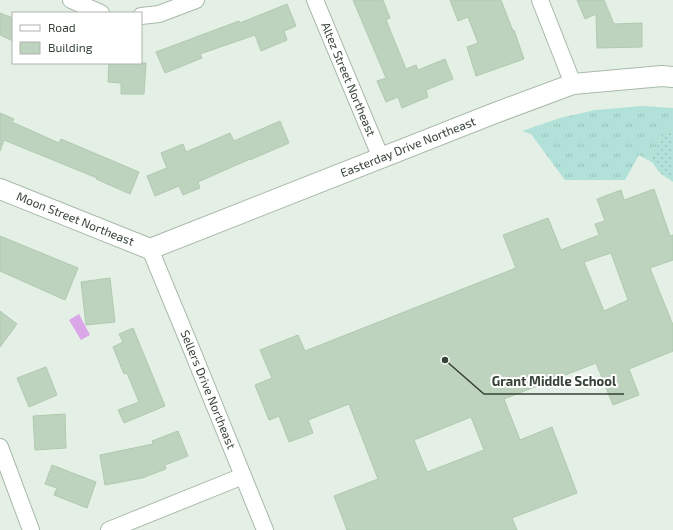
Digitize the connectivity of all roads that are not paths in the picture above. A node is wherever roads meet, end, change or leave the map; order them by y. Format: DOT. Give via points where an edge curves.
graph roads {
  1 [pos="71,0"];
  2 [pos="196,0"];
  3 [pos="315,0"];
  4 [pos="540,0"];
  5 [pos="99,12"];
  6 [pos="142,16"];
  7 [pos="673,77"];
  8 [pos="573,84"];
  9 [pos="381,158"];
  10 [pos="0,189"];
  11 [pos="150,249"];
  12 [pos="0,447"];
  13 [pos="243,476"];
  14 [pos="31,530"];
  15 [pos="109,530"];
  16 [pos="265,530"];
  1 -- 5 [label="street"];
  2 -- 6 [label="street" via="159,14"];
  3 -- 9 [label="street, Altez Street Northeast"];
  4 -- 8 [label="street"];
  7 -- 8 [label="street, Easterday Drive Northeast"];
  8 -- 9 [label="street, Easterday Drive Northeast"];
  9 -- 11 [label="street, Easterday Drive Northeast"];
  10 -- 11 [label="street, Moon Street Northeast"];
  11 -- 13 [label="street, Sellers Drive Northeast"];
  12 -- 14 [label="street"];
  13 -- 15 [label="street"];
  13 -- 16 [label="street, Sellers Drive Northeast"];
}
